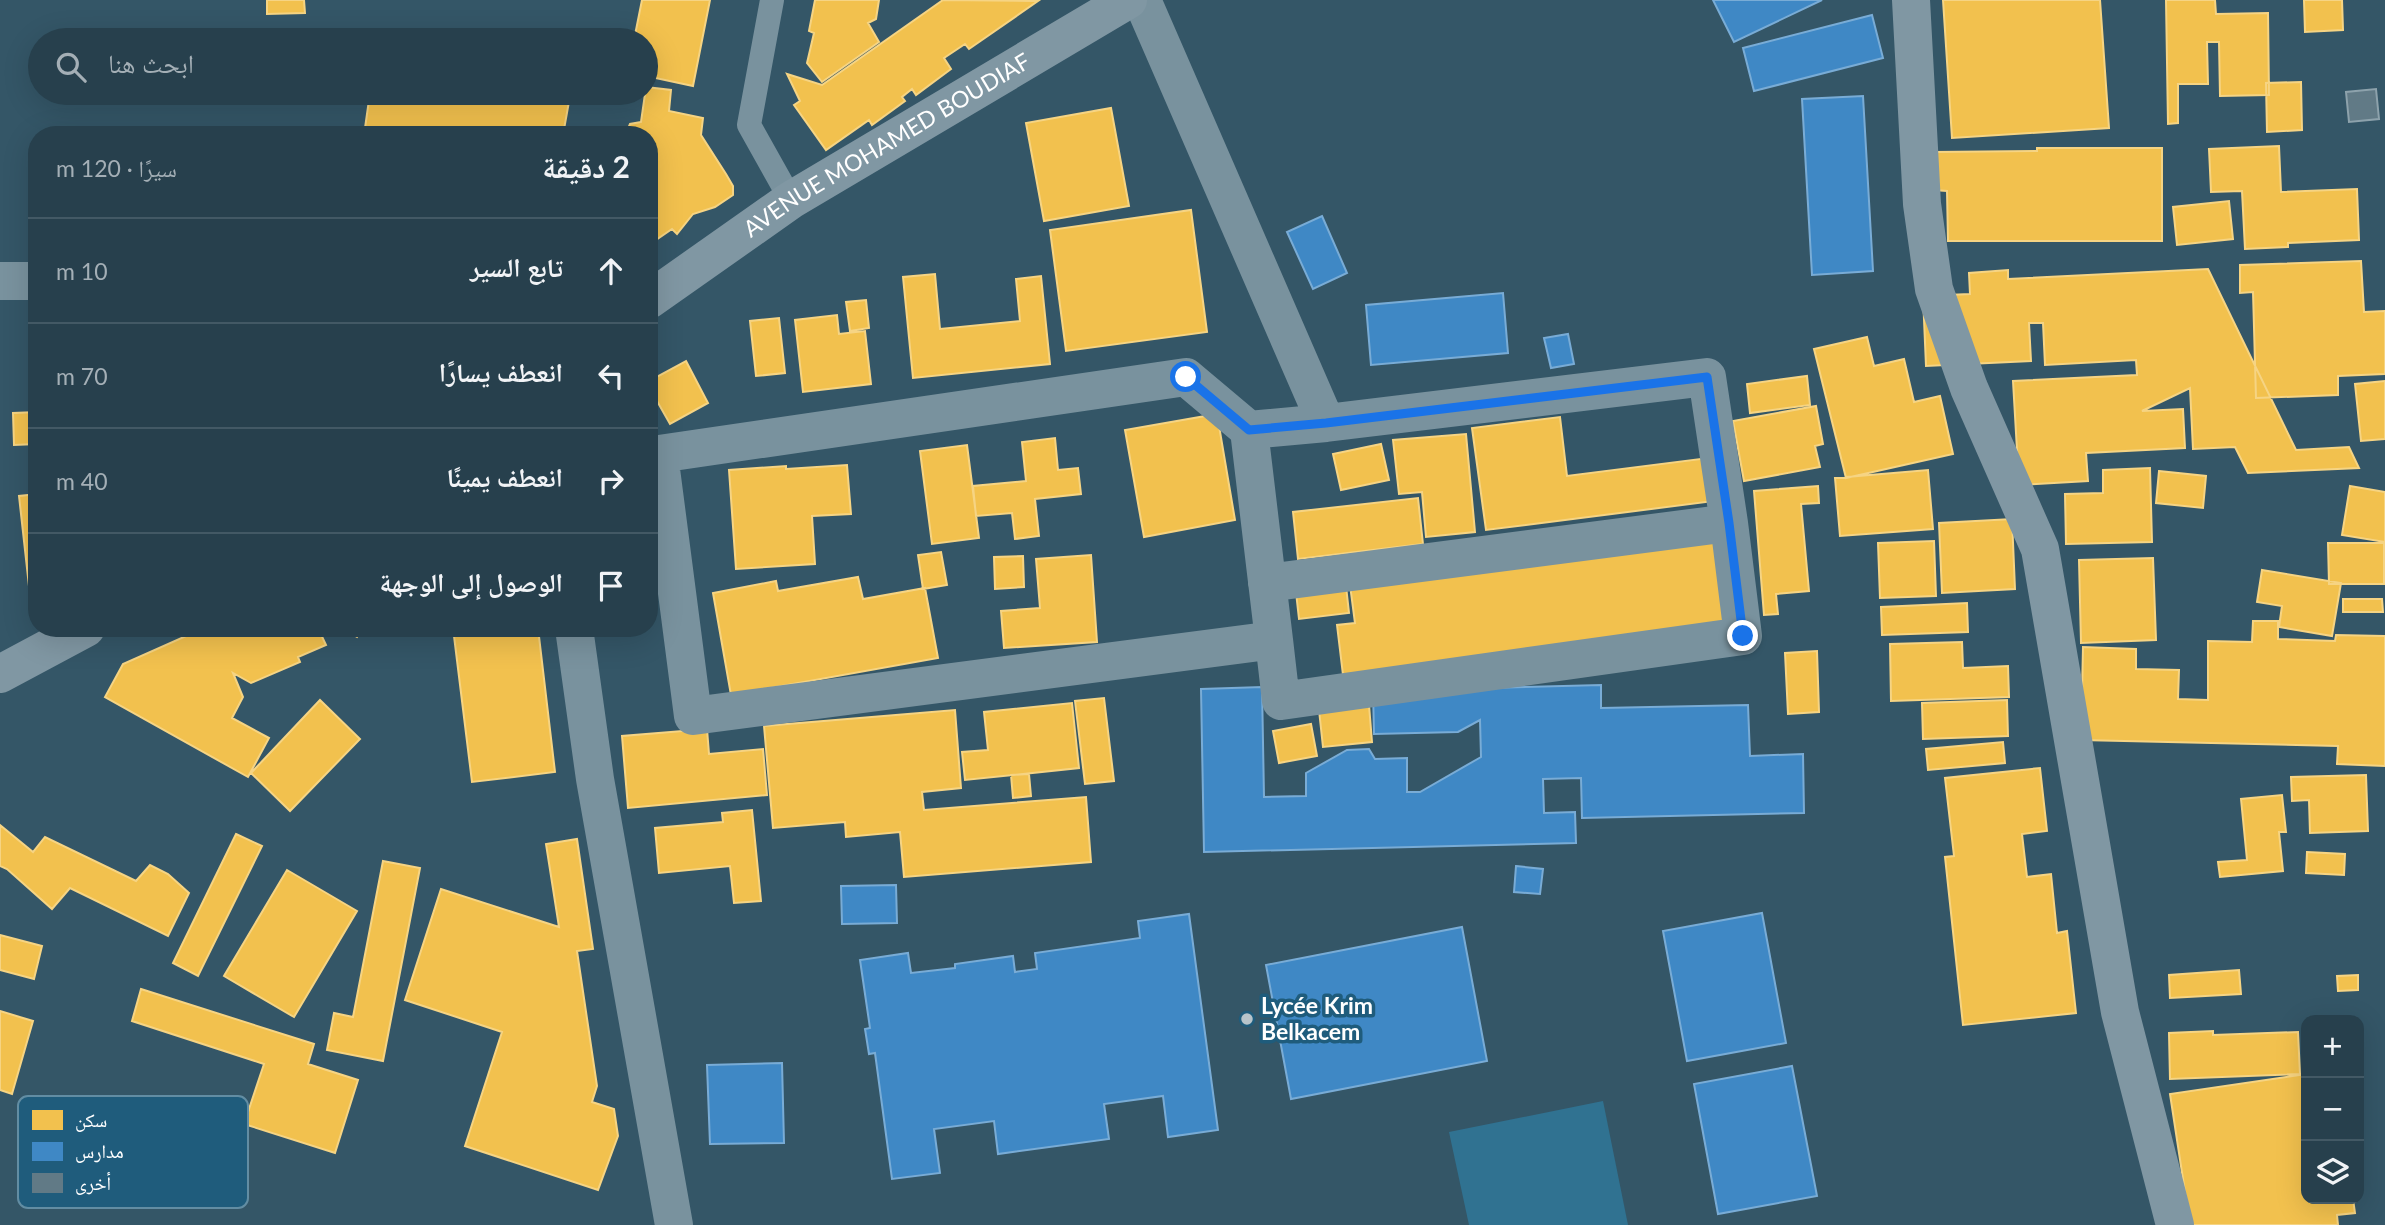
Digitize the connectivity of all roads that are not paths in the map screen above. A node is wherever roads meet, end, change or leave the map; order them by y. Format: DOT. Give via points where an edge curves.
graph roads {
  1 [pos="772,0"];
  2 [pos="1128,0"];
  3 [pos="1142,0"];
  4 [pos="1911,0"];
  5 [pos="791,200"];
  6 [pos="0,281"];
  7 [pos="28,281"];
  8 [pos="658,294"];
  9 [pos="1326,423"];
  10 [pos="1249,430"];
  11 [pos="1729,523"];
  12 [pos="1267,583"];
  13 [pos="69,637"];
  14 [pos="575,637"];
  15 [pos="1274,640"];
  16 [pos="0,674"];
  17 [pos="674,1225"];
  18 [pos="2175,1225"];
  1 -- 5 [label="lane" via="748,125"];
  2 -- 5 [label="street, AVENUE MOHAMED BOUDIAF"];
  3 -- 9 [label="street"];
  4 -- 18 [label="street" via="1922,204 1934,289 1969,388 2040,549 2120,1012"];
  5 -- 8 [label="street, AVENUE MOHAMED BOUDIAF"];
  6 -- 7 [label="street"];
  9 -- 10 [label="street"];
  9 -- 11 [label="street" via="1707,377"];
  10 -- 12 [label="street"];
  10 -- 15 [label="street" via="1186,377 659,454 693,716"];
  11 -- 12 [label="street"];
  11 -- 15 [label="street" via="1743,636 1280,701"];
  12 -- 15 [label="street"];
  13 -- 16 [label="street"];
  14 -- 17 [label="street" via="595,779"];
}
